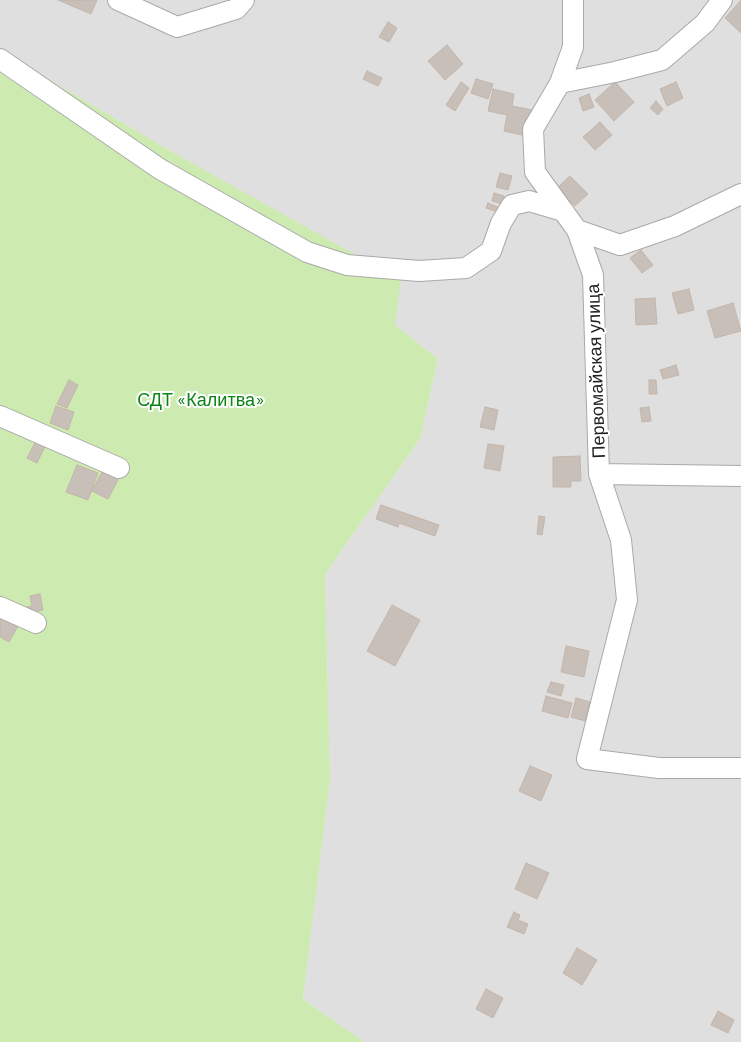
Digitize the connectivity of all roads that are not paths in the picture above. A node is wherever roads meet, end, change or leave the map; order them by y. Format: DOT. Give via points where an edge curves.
graph roads {
  1 [pos="118,0"];
  2 [pos="244,0"];
  3 [pos="573,0"];
  4 [pos="722,0"];
  5 [pos="0,59"];
  6 [pos="560,83"];
  7 [pos="741,194"];
  8 [pos="563,211"];
  9 [pos="577,230"];
  10 [pos="0,416"];
  11 [pos="119,468"];
  12 [pos="599,474"];
  13 [pos="741,476"];
  14 [pos="0,607"];
  15 [pos="36,623"];
  16 [pos="741,768"];
  1 -- 2 [label="street" via="177,27 236,9"];
  3 -- 6 [label="street, Первомайская улица" via="573,47"];
  4 -- 6 [label="street" via="705,23 662,60"];
  5 -- 8 [label="street" via="160,169 307,252 347,266 419,271 466,268 491,251 501,223 512,205 530,201"];
  6 -- 8 [label="street, Первомайская улица" via="533,129 535,172"];
  7 -- 9 [label="street" via="675,226 620,245"];
  8 -- 9 [label="street, Первомайская улица"];
  9 -- 12 [label="street, Первомайская улица" via="593,275"];
  10 -- 11 [label="street"];
  12 -- 13 [label="street"];
  12 -- 16 [label="street, Первомайская улица" via="621,540 627,600 586,759 659,768"];
  14 -- 15 [label="street"];
}
